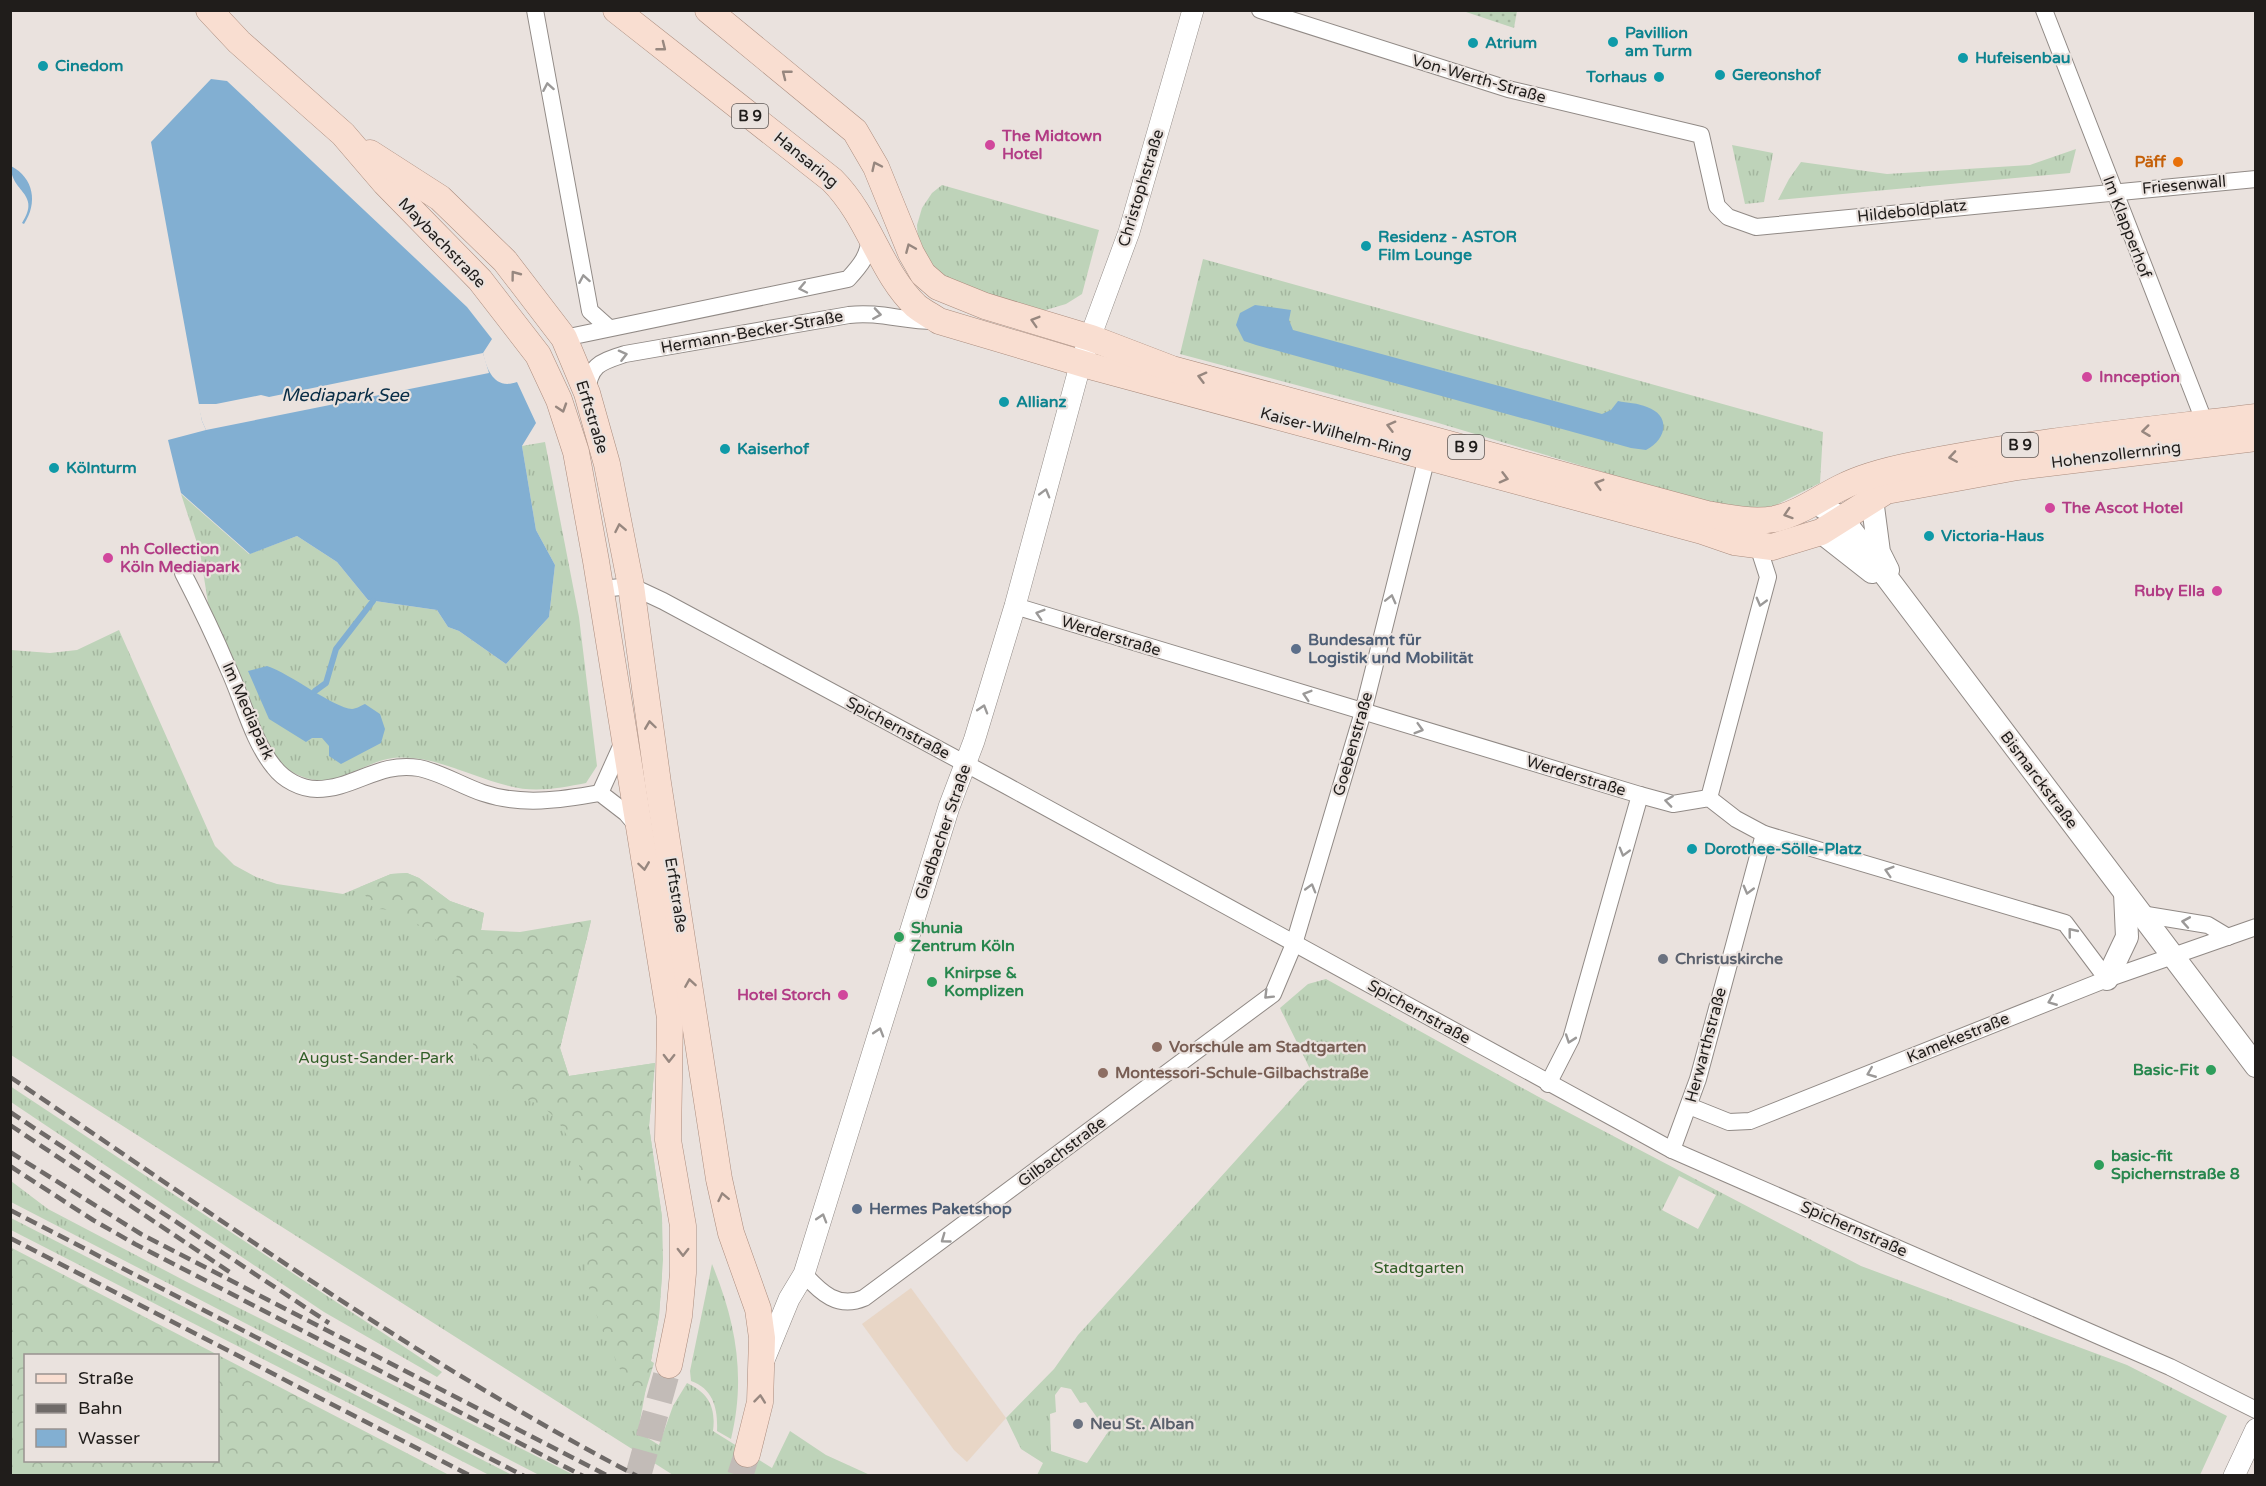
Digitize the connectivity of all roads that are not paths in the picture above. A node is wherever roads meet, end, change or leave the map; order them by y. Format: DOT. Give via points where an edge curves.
graph roads {
  1 [pos="209,10"];
  2 [pos="535,10"];
  3 [pos="616,10"];
  4 [pos="708,10"];
  5 [pos="1193,10"];
  6 [pos="1260,10"];
  7 [pos="2044,10"];
  8 [pos="342,134"];
  9 [pos="2256,179"];
  10 [pos="2112,191"];
  11 [pos="1717,206"];
  12 [pos="871,232"];
  13 [pos="939,321"];
  14 [pos="609,328"];
  15 [pos="564,338"];
  16 [pos="1091,338"];
  17 [pos="538,355"];
  18 [pos="1082,362"];
  19 [pos="587,393"];
  20 [pos="2256,417"];
  21 [pos="2209,434"];
  22 [pos="2256,438"];
  23 [pos="1430,448"];
  24 [pos="1840,487"];
  25 [pos="1872,499"];
  26 [pos="1815,503"];
  27 [pos="1832,525"];
  28 [pos="1758,546"];
  29 [pos="183,573"];
  30 [pos="631,586"];
  31 [pos="601,589"];
  32 [pos="1901,596"];
  33 [pos="1015,606"];
  34 [pos="1363,712"];
  35 [pos="624,741"];
  36 [pos="966,764"];
  37 [pos="600,793"];
  38 [pos="1640,795"];
  39 [pos="1709,798"];
  40 [pos="639,828"];
  41 [pos="1764,834"];
  42 [pos="2125,893"];
  43 [pos="2141,914"];
  44 [pos="2256,927"];
  45 [pos="2228,937"];
  46 [pos="1294,944"];
  47 [pos="2173,957"];
  48 [pos="2107,979"];
  49 [pos="2256,1066"];
  50 [pos="1548,1084"];
  51 [pos="1689,1106"];
  52 [pos="1672,1150"];
  53 [pos="804,1274"];
  54 [pos="763,1364"];
  55 [pos="669,1365"];
  56 [pos="2256,1410"];
  57 [pos="2256,1429"];
  58 [pos="747,1454"];
  59 [pos="2234,1476"];
  1 -- 8 [label="main road, Maybachstraße"];
  14 -- 2 [label="street, one-way" via="590,311"];
  3 -- 12 [label="main road, Hansaring / B 9, one-way" via="832,180 850,197"];
  16 -- 4 [label="main road, Kaiser-Wilhelm-Ring / B 9, one-way" via="938,287 923,274 911,254 872,157 855,131"];
  5 -- 16 [label="street, Christophstraße" via="1129,232"];
  6 -- 11 [label="street, Von-Werth-Straße" via="1508,89 1701,135"];
  7 -- 10 [label="street, Im Klapperhof"];
  15 -- 8 [label="main road, Maybachstraße, one-way" via="505,261 440,198"];
  8 -- 17 [label="main road, Maybachstraße" via="480,280"];
  9 -- 10 [label="street, Friesenwall"];
  10 -- 11 [label="street, Hildeboldplatz" via="1756,226 1728,217"];
  10 -- 21 [label="street, Im Klapperhof"];
  12 -- 13 [label="main road, Kaiser-Wilhelm-Ring / B 9" via="897,283 917,306"];
  12 -- 14 [label="street, Hermann-Becker-Straße, one-way" via="870,248 848,279"];
  13 -- 18 [label="main road, Kaiser-Wilhelm-Ring / B 9"];
  19 -- 13 [label="street, Hermann-Becker-Straße, one-way" via="589,376 601,362 625,354 867,313 918,322"];
  14 -- 15 [label="street, Hermann-Becker-Straße"];
  15 -- 19 [label="main road, Erftstraße"];
  16 -- 18 [label="street, Christophstraße"];
  23 -- 16 [label="main road, Kaiser-Wilhelm-Ring / B 9, one-way" via="1172,369"];
  17 -- 31 [label="main road, Erftstraße, one-way" via="560,400 576,452"];
  18 -- 23 [label="main road, Kaiser-Wilhelm-Ring / B 9"];
  33 -- 18 [label="street, Gladbacher Straße, one-way"];
  30 -- 19 [label="main road, Erftstraße, one-way" via="607,464"];
  20 -- 21 [label="main road, Hohenzollernring / B 9"];
  21 -- 22 [label="main road, Hohenzollernring / B 9"];
  21 -- 24 [label="main road, Hohenzollernring / B 9, one-way" via="2023,444 1911,465"];
  21 -- 25 [label="main road, Hohenzollernring / B 9" via="1886,491"];
  26 -- 23 [label="main road, Kaiser-Wilhelm-Ring / B 9, one-way" via="1773,519 1732,519"];
  23 -- 28 [label="main road, Kaiser-Wilhelm-Ring / B 9, one-way" via="1734,542"];
  34 -- 23 [label="street, Goebenstraße, one-way"];
  24 -- 26 [label="main road, Kaiser-Wilhelm-Ring / B 9"];
  25 -- 27 [label="main road, Hohenzollernring / B 9"];
  25 -- 32 [label="main road" via="1879,552"];
  26 -- 27 [label="main road"];
  27 -- 28 [label="main road, Kaiser-Wilhelm-Ring / B 9" via="1784,545"];
  27 -- 32 [label="main road"];
  28 -- 39 [label="street, one-way" via="1768,577"];
  29 -- 37 [label="street, Im Mediapark" via="263,750 274,768 288,780 317,789 342,785 393,766 420,769 512,800 558,800"];
  30 -- 31 [label="street"];
  30 -- 36 [label="street, Spichernstraße"];
  54 -- 30 [label="main road, Erftstraße, one-way" via="758,1309 731,1233 720,1179"];
  31 -- 35 [label="main road, Erftstraße"];
  32 -- 42 [label="main road, Bismarckstraße"];
  34 -- 33 [label="street, Werderstraße, one-way"];
  36 -- 33 [label="street, Gladbacher Straße, one-way"];
  34 -- 38 [label="street, Werderstraße, one-way"];
  46 -- 34 [label="street, Goebenstraße, one-way"];
  35 -- 37 [label="street"];
  35 -- 40 [label="main road, Erftstraße"];
  36 -- 46 [label="street, Spichernstraße"];
  53 -- 36 [label="street, Gladbacher Straße, one-way" via="949,807"];
  37 -- 40 [label="street"];
  39 -- 38 [label="street, Werderstraße, one-way" via="1673,804"];
  38 -- 50 [label="street, one-way" via="1570,1039"];
  39 -- 41 [label="street"];
  40 -- 55 [label="main road, Erftstraße, one-way" via="670,1018 668,1140 683,1226 680,1316"];
  48 -- 41 [label="street, one-way" via="2065,923"];
  41 -- 51 [label="street, Herwarthstraße, one-way"];
  42 -- 43 [label="main road, Bismarckstraße"];
  42 -- 48 [label="main road" via="2127,936"];
  45 -- 43 [label="street, one-way" via="2208,925"];
  43 -- 47 [label="main road, Bismarckstraße"];
  44 -- 45 [label="street, Kamekestraße"];
  45 -- 47 [label="street, Kamekestraße"];
  46 -- 50 [label="street, Spichernstraße"];
  46 -- 53 [label="street, Gilbachstraße, one-way" via="1273,994 864,1298 851,1304 830,1298"];
  47 -- 48 [label="street, Kamekestraße"];
  47 -- 49 [label="main road, Bismarckstraße"];
  48 -- 51 [label="street, Kamekestraße, one-way" via="1750,1121 1729,1122"];
  50 -- 52 [label="street, Spichernstraße"];
  51 -- 52 [label="street, Herwarthstraße"];
  52 -- 56 [label="street, Spichernstraße" via="2170,1367"];
  53 -- 54 [label="street, Gladbacher Straße" via="789,1299"];
  58 -- 54 [label="main road, Erftstraße, one-way" via="760,1402"];
  57 -- 59 [label="street"];
}
